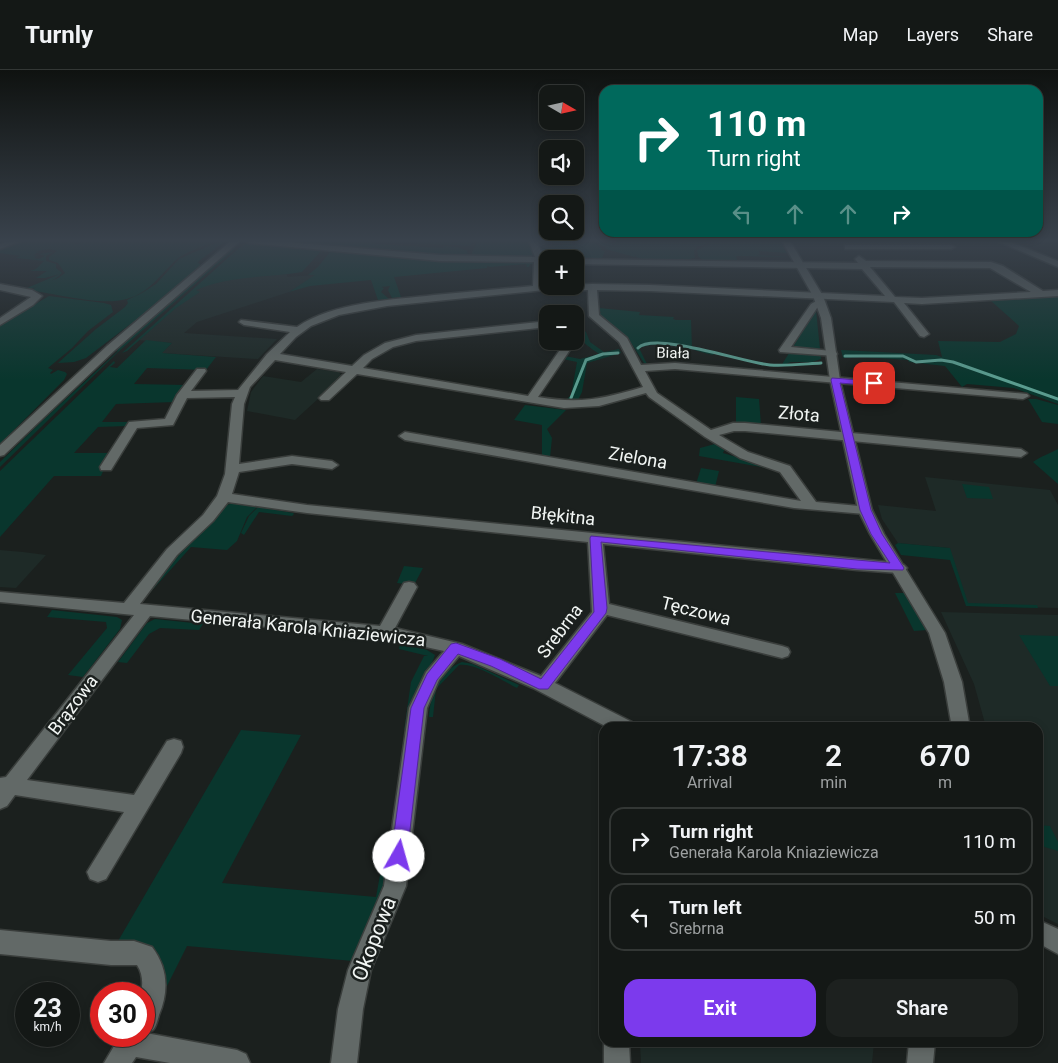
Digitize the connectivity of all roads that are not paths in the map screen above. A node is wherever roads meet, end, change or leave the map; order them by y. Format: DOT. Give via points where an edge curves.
graph roads {
  1 [pos="182,287"];
  2 [pos="534,287"];
  3 [pos="592,287"];
  4 [pos="598,287"];
  5 [pos="812,287"];
  6 [pos="884,287"];
  7 [pos="1030,287"];
  8 [pos="0,288"];
  9 [pos="1058,293"];
  10 [pos="1040,294"];
  11 [pos="819,299"];
  12 [pos="895,300"];
  13 [pos="0,322"];
  14 [pos="244,322"];
  15 [pos="539,325"];
  16 [pos="299,330"];
  17 [pos="924,334"];
  18 [pos="565,350"];
  19 [pos="832,354"];
  20 [pos="271,356"];
  21 [pos="638,368"];
  22 [pos="356,370"];
  23 [pos="201,371"];
  24 [pos="835,380"];
  25 [pos="649,389"];
  26 [pos="241,393"];
  27 [pos="183,394"];
  28 [pos="1024,396"];
  29 [pos="325,398"];
  30 [pos="531,400"];
  31 [pos="709,434"];
  32 [pos="404,436"];
  33 [pos="847,436"];
  34 [pos="0,452"];
  35 [pos="1021,453"];
  36 [pos="332,465"];
  37 [pos="106,467"];
  38 [pos="233,469"];
  39 [pos="224,497"];
  40 [pos="813,507"];
  41 [pos="865,510"];
  42 [pos="595,538"];
  43 [pos="899,568"];
  44 [pos="409,587"];
  45 [pos="0,597"];
  46 [pos="601,608"];
  47 [pos="137,610"];
  48 [pos="385,632"];
  49 [pos="456,648"];
  50 [pos="782,652"];
  51 [pos="544,685"];
  52 [pos="615,722"];
  53 [pos="960,722"];
  54 [pos="174,747"];
  55 [pos="4,790"];
  56 [pos="138,805"];
  57 [pos="98,872"];
  58 [pos="1043,934"];
  59 [pos="0,942"];
  60 [pos="1058,942"];
  61 [pos="154,982"];
  62 [pos="128,1047"];
  63 [pos="616,1047"];
  64 [pos="922,1047"];
  65 [pos="237,1063"];
  66 [pos="344,1063"];
  67 [pos="617,1063"];
  68 [pos="920,1063"];
  1 -- 34 [label="street" via="111,348"];
  2 -- 16 [label="street" via="367,305 329,315"];
  3 -- 21 [label="street" via="594,316 623,340"];
  4 -- 11 [label="street"];
  5 -- 11 [label="street"];
  6 -- 12 [label="street"];
  7 -- 10 [label="street"];
  8 -- 13 [label="street" via="37,294 36,299"];
  9 -- 10 [label="street"];
  10 -- 12 [label="street" via="938,301"];
  11 -- 12 [label="street"];
  11 -- 19 [label="street" via="828,324"];
  11 -- 19 [label="street" via="784,350"];
  12 -- 17 [label="street"];
  14 -- 16 [label="street"];
  15 -- 22 [label="street" via="404,340 375,352"];
  16 -- 20 [label="street"];
  18 -- 30 [label="street"];
  19 -- 24 [label="street"];
  20 -- 22 [label="street"];
  20 -- 26 [label="street"];
  21 -- 24 [label="street, Biała" via="675,366"];
  21 -- 25 [label="street, Biała"];
  22 -- 29 [label="street"];
  22 -- 30 [label="street"];
  23 -- 27 [label="street"];
  24 -- 28 [label="street, Biała"];
  24 -- 33 [label="street"];
  25 -- 30 [label="street" via="584,405"];
  25 -- 31 [label="street"];
  26 -- 27 [label="street"];
  26 -- 38 [label="street, Brązowa"];
  27 -- 37 [label="street" via="169,422 133,426"];
  31 -- 33 [label="street, Złota" via="742,427"];
  31 -- 40 [label="street" via="744,455 785,469"];
  32 -- 40 [label="street, Zielona"];
  33 -- 35 [label="street, Złota"];
  33 -- 41 [label="street"];
  36 -- 38 [label="street" via="292,460"];
  38 -- 39 [label="street, Brązowa"];
  39 -- 42 [label="street, Błękitna" via="306,509"];
  39 -- 47 [label="street, Brązowa" via="208,518 172,552"];
  40 -- 41 [label="street, Zielona"];
  41 -- 43 [label="street"];
  42 -- 43 [label="street, Błękitna"];
  42 -- 46 [label="street, Srebrna"];
  43 -- 53 [label="street" via="940,642 956,694"];
  44 -- 48 [label="street"];
  45 -- 47 [label="street, Generała Karola Kniaziewicza"];
  46 -- 50 [label="street, Tęczowa"];
  46 -- 51 [label="street, Srebrna" via="599,615"];
  47 -- 48 [label="street, Generała Karola Kniaziewicza"];
  47 -- 55 [label="street, Brązowa"];
  48 -- 49 [label="street, Generała Karola Kniaziewicza"];
  49 -- 51 [label="street, Generała Karola Kniaziewicza"];
  49 -- 66 [label="street, Okopowa" via="432,678 418,708 395,886 358,974"];
  51 -- 52 [label="street, Generała Karola Kniaziewicza"];
  54 -- 56 [label="street"];
  55 -- 56 [label="street"];
  56 -- 57 [label="street"];
  58 -- 60 [label="street"];
  59 -- 61 [label="street" via="144,955 153,972"];
  62 -- 65 [label="street"];
  63 -- 67 [label="street"];
  64 -- 68 [label="street"];
}
